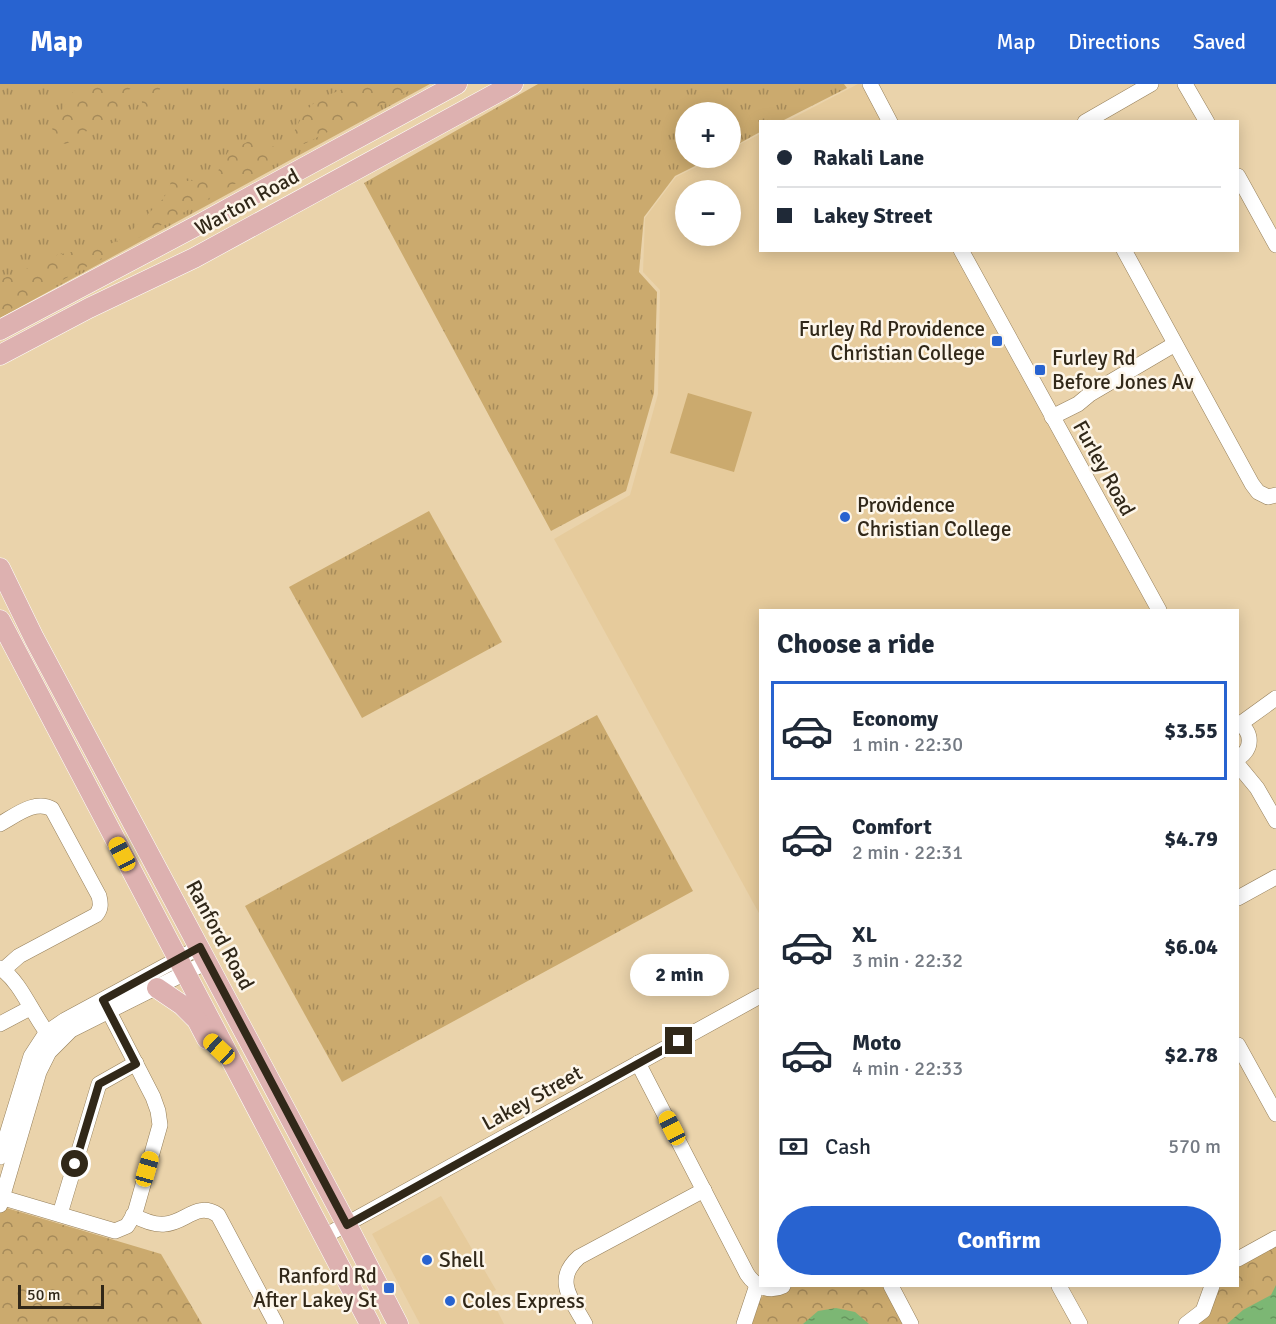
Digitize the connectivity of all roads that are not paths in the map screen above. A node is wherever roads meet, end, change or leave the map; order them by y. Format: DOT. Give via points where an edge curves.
graph roads {
  1 [pos="457,84"];
  2 [pos="482,84"];
  3 [pos="496,84"];
  4 [pos="513,84"];
  5 [pos="870,84"];
  6 [pos="1151,84"];
  7 [pos="1185,84"];
  8 [pos="889,120"];
  9 [pos="1088,120"];
  10 [pos="1206,120"];
  11 [pos="330,153"];
  12 [pos="343,176"];
  13 [pos="1239,178"];
  14 [pos="1276,245"];
  15 [pos="962,252"];
  16 [pos="1125,252"];
  17 [pos="0,330"];
  18 [pos="1175,344"];
  19 [pos="2,355"];
  20 [pos="1050,413"];
  21 [pos="1276,495"];
  22 [pos="0,568"];
  23 [pos="1158,609"];
  24 [pos="0,620"];
  25 [pos="25,620"];
  26 [pos="1276,699"];
  27 [pos="43,703"];
  28 [pos="1242,738"];
  29 [pos="1239,766"];
  30 [pos="1257,788"];
  31 [pos="1276,821"];
  32 [pos="0,824"];
  33 [pos="1276,877"];
  34 [pos="1239,897"];
  35 [pos="203,954"];
  36 [pos="182,966"];
  37 [pos="2,969"];
  38 [pos="157,987"];
  39 [pos="759,997"];
  40 [pos="106,1005"];
  41 [pos="30,1008"];
  42 [pos="0,1024"];
  43 [pos="51,1039"];
  44 [pos="1239,1048"];
  45 [pos="231,1061"];
  46 [pos="638,1063"];
  47 [pos="136,1064"];
  48 [pos="1276,1114"];
  49 [pos="0,1157"];
  50 [pos="704,1190"];
  51 [pos="1,1200"];
  52 [pos="60,1214"];
  53 [pos="130,1221"];
  54 [pos="347,1225"];
  55 [pos="323,1237"];
  56 [pos="1276,1238"];
  57 [pos="1239,1259"];
  58 [pos="757,1285"];
  59 [pos="761,1287"];
  60 [pos="780,1287"];
  61 [pos="892,1287"];
  62 [pos="1060,1287"];
  63 [pos="1212,1287"];
  64 [pos="276,1324"];
  65 [pos="370,1324"];
  66 [pos="398,1324"];
  67 [pos="585,1324"];
  68 [pos="744,1324"];
  69 [pos="911,1324"];
  70 [pos="1080,1324"];
  71 [pos="1186,1324"];
  1 -- 11 [label="main road, Warton Road"];
  2 -- 3 [label="main road"];
  4 -- 12 [label="main road, Warton Road"];
  5 -- 8 [label="street"];
  6 -- 9 [label="street"];
  7 -- 10 [label="street"];
  11 -- 12 [label="main road"];
  11 -- 17 [label="main road, Warton Road"];
  12 -- 19 [label="main road, Warton Road" via="194,258"];
  13 -- 14 [label="street"];
  15 -- 20 [label="street, Furley Road"];
  16 -- 18 [label="street"];
  18 -- 20 [label="street" via="1090,394 1074,396"];
  18 -- 21 [label="street" via="1252,484 1268,497"];
  20 -- 23 [label="street, Furley Road"];
  22 -- 25 [label="main road, Ranford Road"];
  24 -- 27 [label="main road"];
  25 -- 27 [label="main road" via="18,633 42,684"];
  25 -- 35 [label="main road, Ranford Road"];
  26 -- 28 [label="street"];
  27 -- 36 [label="main road"];
  28 -- 30 [label="street"];
  29 -- 30 [label="street"];
  30 -- 31 [label="street"];
  32 -- 37 [label="street" via="31,807 52,809 100,903 96,915"];
  33 -- 34 [label="street"];
  35 -- 36 [label="street"];
  35 -- 54 [label="main road, Ranford Road"];
  36 -- 38 [label="street"];
  36 -- 40 [label="street"];
  36 -- 45 [label="main road"];
  37 -- 41 [label="street"];
  38 -- 40 [label="street"];
  38 -- 45 [label="main road" via="197,1020 206,1038"];
  39 -- 46 [label="street, Lakey Street"];
  40 -- 43 [label="street" via="65,1020"];
  40 -- 47 [label="street"];
  41 -- 42 [label="street"];
  41 -- 43 [label="street"];
  43 -- 49 [label="street" via="35,1047 27,1065"];
  43 -- 51 [label="street"];
  44 -- 48 [label="street"];
  45 -- 55 [label="main road"];
  46 -- 50 [label="street"];
  46 -- 54 [label="street, Lakey Street"];
  47 -- 52 [label="street" via="99,1084"];
  47 -- 53 [label="street" via="159,1112 160,1125"];
  50 -- 58 [label="street" via="747,1274"];
  50 -- 67 [label="street" via="573,1263 566,1288"];
  51 -- 52 [label="street"];
  52 -- 53 [label="street" via="115,1231"];
  53 -- 64 [label="street" via="165,1224 202,1210 218,1215"];
  54 -- 55 [label="street, Lakey Street"];
  54 -- 66 [label="main road, Ranford Road"];
  55 -- 65 [label="main road"];
  56 -- 57 [label="street"];
  58 -- 68 [label="street"];
  59 -- 60 [label="street"];
  61 -- 69 [label="street"];
  62 -- 70 [label="street"];
  63 -- 71 [label="street" via="1203,1311"];
}
